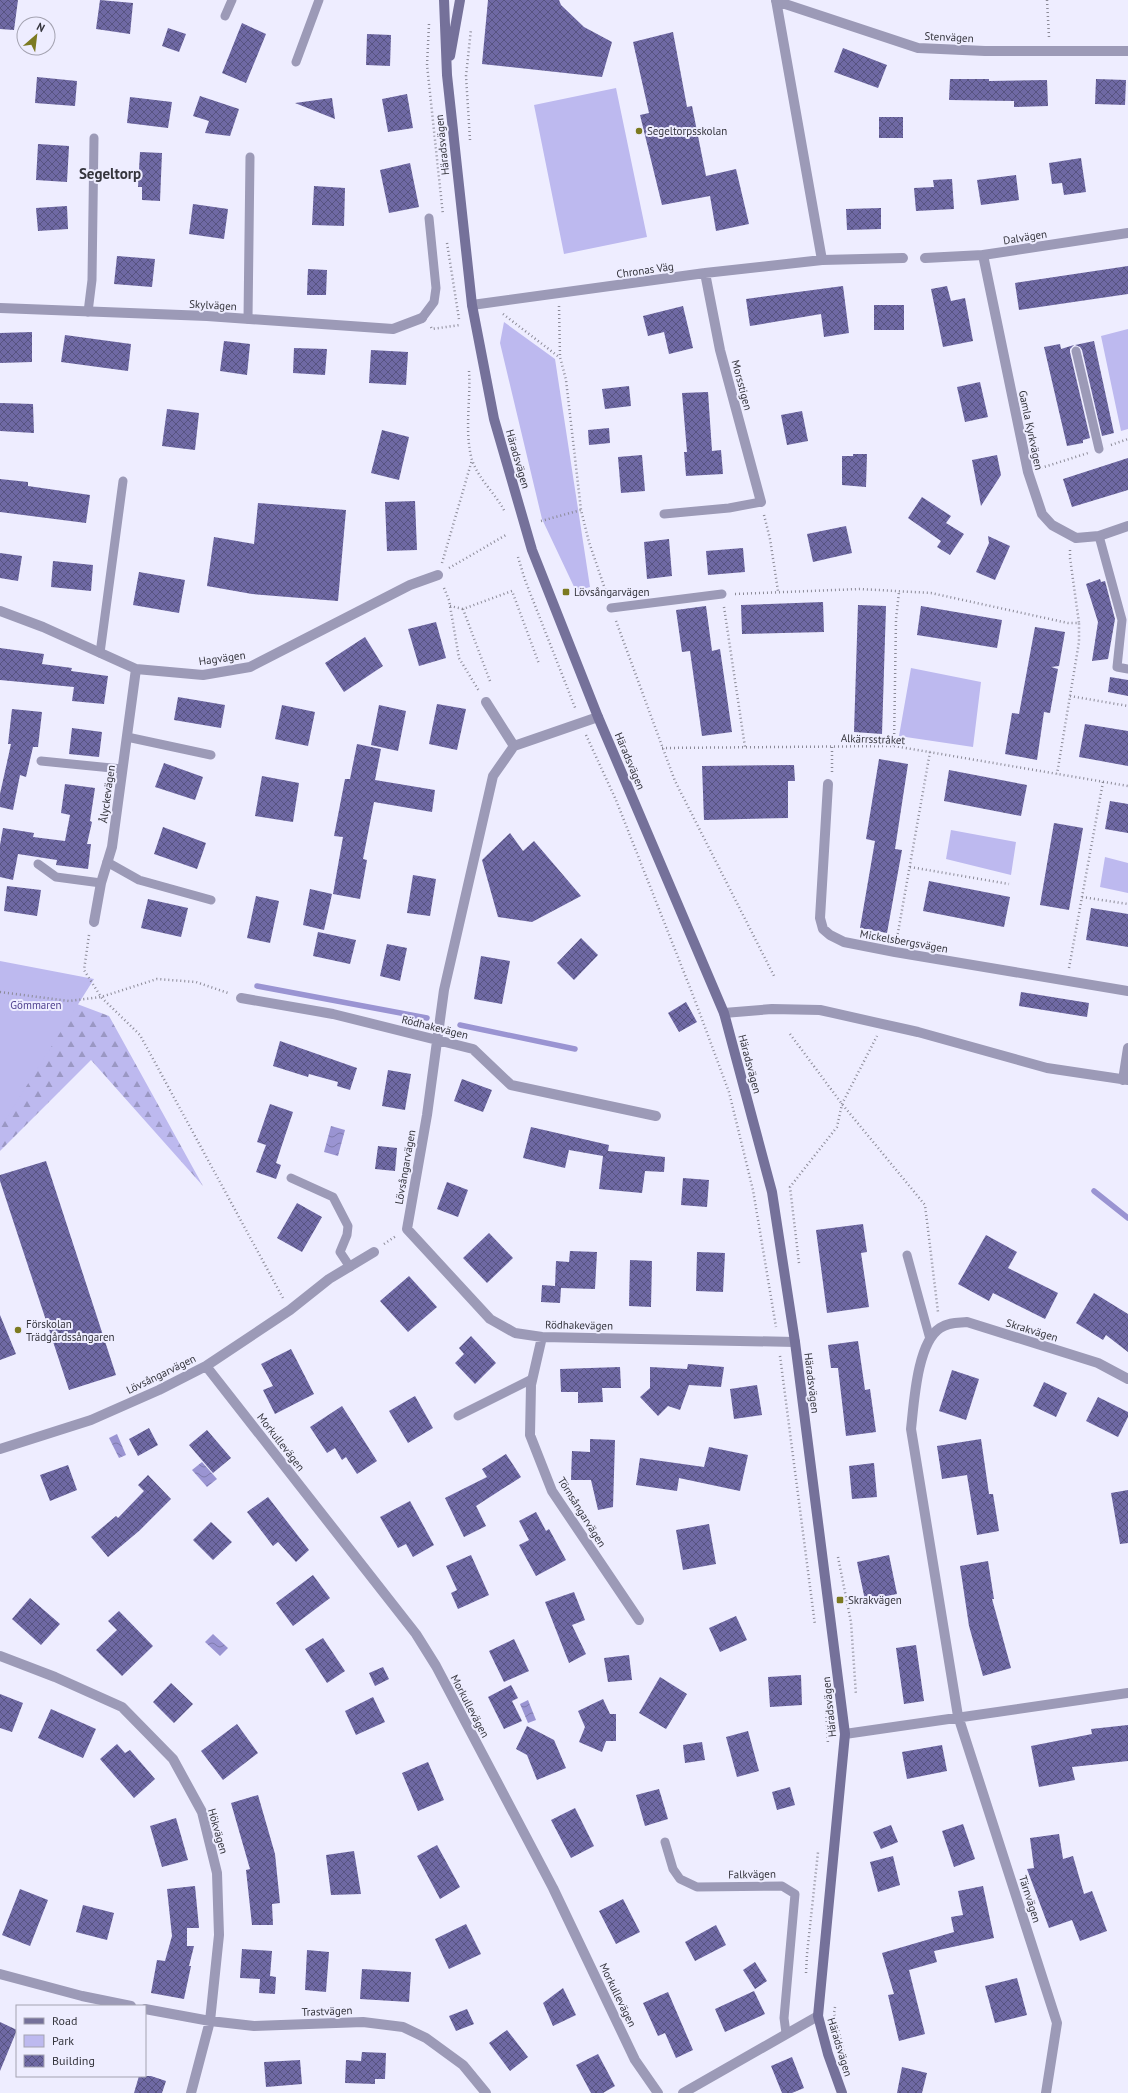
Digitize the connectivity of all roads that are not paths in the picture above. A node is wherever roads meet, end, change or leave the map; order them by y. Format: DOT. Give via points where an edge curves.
graph roads {
  1 [pos="232,0"];
  2 [pos="319,0"];
  3 [pos="444,0"];
  4 [pos="460,0"];
  5 [pos="776,1"];
  6 [pos="225,16"];
  7 [pos="1128,51"];
  8 [pos="296,62"];
  9 [pos="447,75"];
  10 [pos="94,138"];
  11 [pos="250,157"];
  12 [pos="429,218"];
  13 [pos="1128,233"];
  14 [pos="983,255"];
  15 [pos="903,258"];
  16 [pos="925,258"];
  17 [pos="822,260"];
  18 [pos="705,273"];
  19 [pos="472,305"];
  20 [pos="0,308"];
  21 [pos="88,312"];
  22 [pos="422,318"];
  23 [pos="248,319"];
  24 [pos="1076,351"];
  25 [pos="1098,449"];
  26 [pos="122,481"];
  27 [pos="761,502"];
  28 [pos="664,514"];
  29 [pos="1128,526"];
  30 [pos="1098,536"];
  31 [pos="438,575"];
  32 [pos="722,594"];
  33 [pos="611,608"];
  34 [pos="0,611"];
  35 [pos="100,653"];
  36 [pos="1128,668"];
  37 [pos="136,669"];
  38 [pos="486,702"];
  39 [pos="598,717"];
  40 [pos="127,737"];
  41 [pos="514,746"];
  42 [pos="210,755"];
  43 [pos="41,761"];
  44 [pos="122,769"];
  45 [pos="828,784"];
  46 [pos="107,862"];
  47 [pos="38,864"];
  48 [pos="101,883"];
  49 [pos="211,900"];
  50 [pos="94,922"];
  51 [pos="1128,991"];
  52 [pos="241,998"];
  53 [pos="724,1013"];
  54 [pos="437,1040"];
  55 [pos="1128,1048"];
  56 [pos="1126,1080"];
  57 [pos="656,1116"];
  58 [pos="291,1178"];
  59 [pos="406,1229"];
  60 [pos="374,1252"];
  61 [pos="907,1255"];
  62 [pos="350,1267"];
  63 [pos="542,1337"];
  64 [pos="930,1339"];
  65 [pos="795,1342"];
  66 [pos="206,1366"];
  67 [pos="532,1379"];
  68 [pos="1128,1379"];
  69 [pos="458,1416"];
  70 [pos="0,1449"];
  71 [pos="639,1620"];
  72 [pos="0,1656"];
  73 [pos="1128,1693"];
  74 [pos="958,1716"];
  75 [pos="845,1734"];
  76 [pos="665,1842"];
  77 [pos="0,1974"];
  78 [pos="126,2005"];
  79 [pos="146,2009"];
  80 [pos="818,2016"];
  81 [pos="210,2022"];
  82 [pos="786,2033"];
  83 [pos="191,2093"];
  84 [pos="486,2093"];
  85 [pos="658,2093"];
  86 [pos="683,2093"];
  87 [pos="842,2093"];
  88 [pos="1046,2093"];
  1 -- 6 [label="lane"];
  2 -- 8 [label="lane"];
  3 -- 9 [label="street, Häradsvägen"];
  4 -- 9 [label="street, Häradsvägen"];
  5 -- 7 [label="street, Stenvägen" via="918,48 985,52"];
  5 -- 17 [label="street"];
  9 -- 19 [label="street, Häradsvägen"];
  10 -- 21 [label="lane" via="92,280"];
  11 -- 23 [label="lane"];
  12 -- 22 [label="lane" via="436,288 434,302"];
  13 -- 14 [label="street, Dalvägen"];
  14 -- 16 [label="street, Dalvägen"];
  14 -- 30 [label="street, Gamla Kyrkvägen" via="1028,472 1042,514 1052,525 1072,536"];
  15 -- 17 [label="street, Chronas Väg"];
  17 -- 18 [label="street, Chronas Väg"];
  18 -- 19 [label="street, Chronas Väg"];
  18 -- 27 [label="street, Morsstigen" via="720,350"];
  19 -- 39 [label="street, Häradsvägen" via="494,419 532,550"];
  20 -- 21 [label="street, Skylvägen"];
  21 -- 23 [label="street, Skylvägen"];
  22 -- 23 [label="street, Skylvägen" via="393,329"];
  24 -- 25 [label="lane"];
  26 -- 35 [label="lane"];
  27 -- 28 [label="lane" via="729,508"];
  29 -- 30 [label="street, Gamla Kyrkvägen"];
  30 -- 36 [label="lane" via="1122,620 1117,667"];
  31 -- 37 [label="street, Hagvägen" via="410,585 250,667 203,675"];
  32 -- 33 [label="lane"];
  34 -- 35 [label="street, Hagvägen"];
  35 -- 37 [label="street, Hagvägen"];
  37 -- 40 [label="street, Ålyckevägen"];
  38 -- 41 [label="street"];
  39 -- 41 [label="street"];
  39 -- 53 [label="street, Häradsvägen"];
  40 -- 42 [label="lane"];
  40 -- 44 [label="street, Ålyckevägen"];
  41 -- 54 [label="street, Lövsångarvägen" via="493,776 444,990"];
  43 -- 44 [label="lane"];
  44 -- 46 [label="street, Ålyckevägen" via="112,847"];
  45 -- 51 [label="street, Mickelsbergsvägen" via="820,918 823,929 830,935 844,942 895,952"];
  46 -- 48 [label="street, Ålyckevägen"];
  46 -- 49 [label="lane" via="139,880"];
  47 -- 48 [label="lane" via="56,877"];
  48 -- 50 [label="street, Ålyckevägen"];
  52 -- 54 [label="street, Rödhakevägen" via="333,1014"];
  53 -- 56 [label="street" via="772,1008 820,1010 1047,1068"];
  53 -- 65 [label="street, Häradsvägen" via="772,1192"];
  54 -- 57 [label="street, Rödhakevägen" via="473,1049 511,1084"];
  54 -- 59 [label="street, Lövsångarvägen" via="427,1114"];
  55 -- 56 [label="street"];
  58 -- 62 [label="lane" via="334,1197 348,1226 340,1252"];
  59 -- 63 [label="street, Rödhakevägen" via="490,1319 515,1333"];
  60 -- 62 [label="street, Lövsångarvägen"];
  61 -- 64 [label="lane"];
  62 -- 66 [label="street, Lövsångarvägen" via="329,1279 290,1310"];
  63 -- 65 [label="street, Rödhakevägen"];
  63 -- 67 [label="street, Törnsångarvägen"];
  64 -- 68 [label="street, Skrakvägen" via="940,1328 952,1323 967,1322 1098,1363"];
  64 -- 74 [label="street" via="925,1349 915,1392 911,1429"];
  65 -- 75 [label="street, Häradsvägen"];
  66 -- 70 [label="street, Lövsångarvägen" via="160,1390 91,1420"];
  66 -- 85 [label="street, Morkullevägen" via="416,1634 436,1666 553,1888 635,2060"];
  67 -- 69 [label="lane"];
  67 -- 71 [label="street, Törnsångarvägen" via="530,1435 552,1491"];
  72 -- 81 [label="street, Hökvägen" via="55,1677 122,1708 173,1758 202,1812 217,1873 220,1935"];
  73 -- 74 [label="street"];
  74 -- 75 [label="street"];
  74 -- 88 [label="street, Tärnvägen" via="1057,2023"];
  75 -- 80 [label="street, Häradsvägen"];
  76 -- 82 [label="lane, Falkvägen" via="673,1869 680,1879 697,1887 782,1886 795,1894 784,2018"];
  77 -- 78 [label="street"];
  79 -- 81 [label="street, Trastvägen"];
  80 -- 82 [label="street"];
  80 -- 87 [label="street, Häradsvägen"];
  81 -- 83 [label="street, Hökvägen"];
  81 -- 84 [label="street, Trastvägen" via="254,2026 363,2022 403,2027 426,2038 463,2065"];
  82 -- 86 [label="street"];
}
